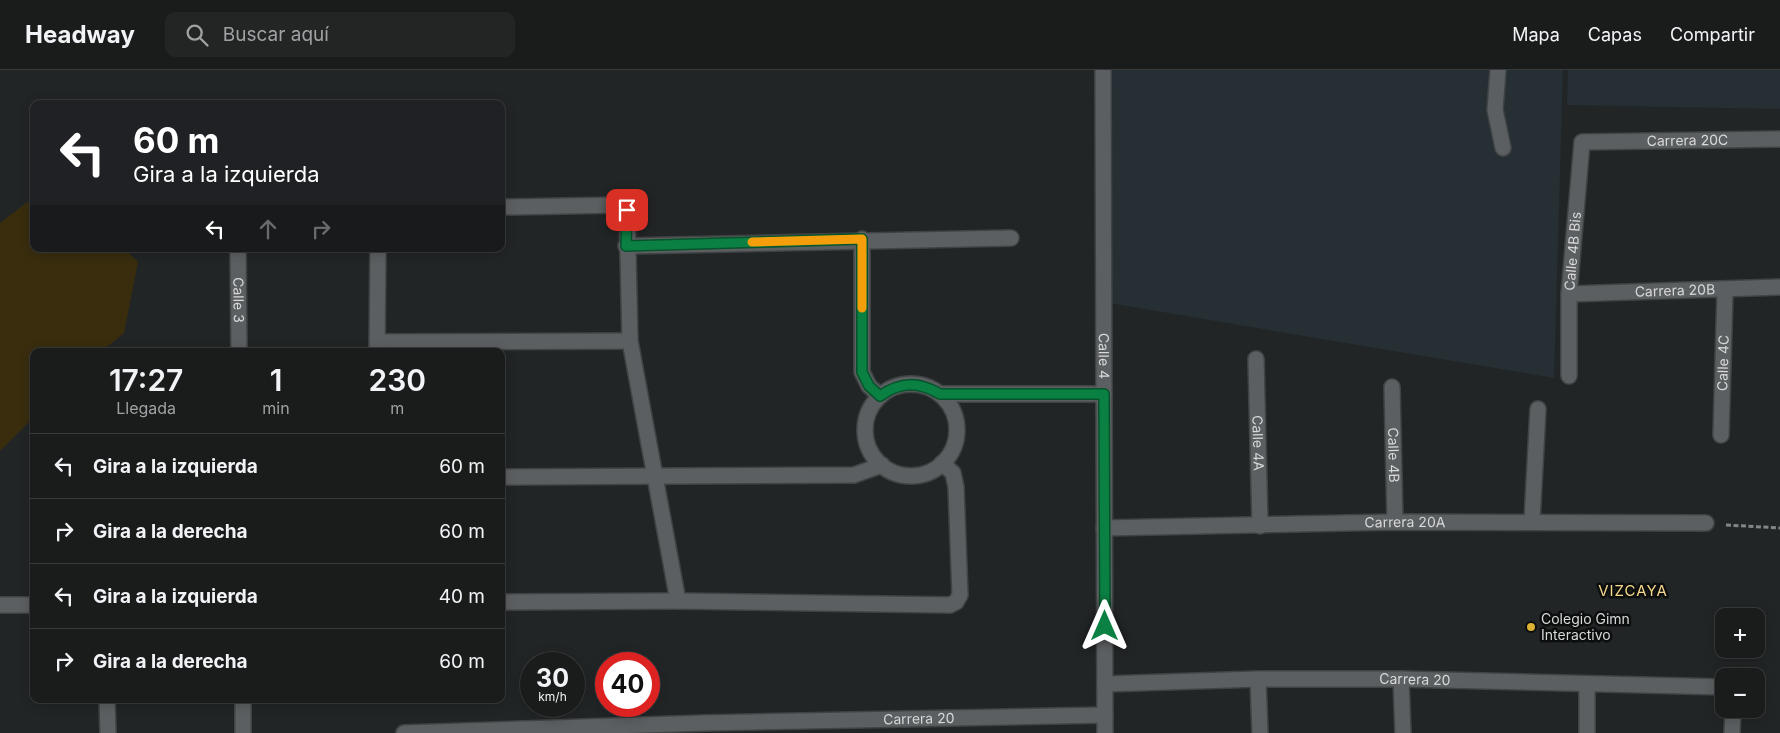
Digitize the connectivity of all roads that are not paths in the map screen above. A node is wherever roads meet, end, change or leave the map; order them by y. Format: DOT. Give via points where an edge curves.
graph roads {
  1 [pos="1103,70"];
  2 [pos="1498,70"];
  3 [pos="1780,139"];
  4 [pos="1596,141"];
  5 [pos="1503,148"];
  6 [pos="505,207"];
  7 [pos="1012,238"];
  8 [pos="862,239"];
  9 [pos="626,246"];
  10 [pos="238,252"];
  11 [pos="378,252"];
  12 [pos="1780,287"];
  13 [pos="1725,290"];
  14 [pos="1569,294"];
  15 [pos="630,341"];
  16 [pos="378,346"];
  17 [pos="239,348"];
  18 [pos="1256,359"];
  19 [pos="1569,376"];
  20 [pos="1392,387"];
  21 [pos="940,394"];
  22 [pos="1104,394"];
  23 [pos="880,396"];
  24 [pos="1538,409"];
  25 [pos="1721,435"];
  26 [pos="942,463"];
  27 [pos="882,465"];
  28 [pos="505,476"];
  29 [pos="656,476"];
  30 [pos="1532,521"];
  31 [pos="1395,522"];
  32 [pos="1706,524"];
  33 [pos="1260,526"];
  34 [pos="1104,528"];
  35 [pos="678,601"];
  36 [pos="505,602"];
  37 [pos="0,605"];
  38 [pos="30,605"];
  39 [pos="1258,679"];
  40 [pos="1401,679"];
  41 [pos="1105,684"];
  42 [pos="1587,684"];
  43 [pos="1715,687"];
  44 [pos="107,703"];
  45 [pos="243,703"];
  46 [pos="1105,715"];
  47 [pos="1733,718"];
  48 [pos="960,726"];
  49 [pos="834,727"];
  50 [pos="705,728"];
  51 [pos="565,730"];
  52 [pos="108,733"];
  53 [pos="243,733"];
  54 [pos="404,733"];
  55 [pos="1105,733"];
  56 [pos="1260,733"];
  57 [pos="1403,733"];
  58 [pos="1587,733"];
  59 [pos="1732,733"];
  1 -- 22 [label="street, Calle 4"];
  2 -- 5 [label="street" via="1495,110"];
  3 -- 4 [label="street, Carrera 20C"];
  4 -- 14 [label="street, Calle 4B Bis" via="1581,145"];
  6 -- 9 [label="street" via="620,205 627,210"];
  7 -- 8 [label="street"];
  8 -- 9 [label="street"];
  8 -- 23 [label="street" via="862,372 869,386"];
  9 -- 15 [label="street"];
  10 -- 17 [label="street, Calle 3"];
  11 -- 16 [label="street"];
  12 -- 13 [label="street, Carrera 20B"];
  13 -- 14 [label="street, Carrera 20B"];
  13 -- 25 [label="street, Calle 4C"];
  14 -- 19 [label="street, Calle 4B Bis"];
  15 -- 16 [label="street"];
  15 -- 29 [label="street"];
  18 -- 33 [label="street, Calle 4A"];
  20 -- 31 [label="street, Calle 4B"];
  21 -- 22 [label="street"];
  21 -- 23 [label="street" via="916,384 903,384"];
  21 -- 26 [label="street" via="955,416 957,429 950,454"];
  22 -- 34 [label="street, Calle 4"];
  23 -- 27 [label="street" via="872,406 865,431 867,444"];
  24 -- 30 [label="street"];
  26 -- 27 [label="street" via="918,475 893,472"];
  26 -- 35 [label="street" via="953,473 956,487 960,595 956,602 950,605"];
  27 -- 29 [label="street" via="854,475"];
  28 -- 29 [label="street"];
  29 -- 35 [label="street"];
  30 -- 31 [label="street, Carrera 20A"];
  30 -- 32 [label="street, Carrera 20A"];
  31 -- 33 [label="street, Carrera 20A"];
  33 -- 34 [label="street, Carrera 20A"];
  34 -- 41 [label="street, Calle 4"];
  35 -- 36 [label="street"];
  37 -- 38 [label="street"];
  39 -- 40 [label="street, Carrera 20"];
  39 -- 41 [label="street, Carrera 20"];
  39 -- 56 [label="street"];
  40 -- 42 [label="street, Carrera 20"];
  40 -- 57 [label="street"];
  41 -- 46 [label="street, Calle 4"];
  42 -- 43 [label="street, Carrera 20"];
  42 -- 58 [label="street"];
  44 -- 52 [label="street"];
  45 -- 53 [label="street"];
  46 -- 48 [label="street, Carrera 20"];
  46 -- 55 [label="street, Calle 4"];
  47 -- 59 [label="street"];
  48 -- 49 [label="street, Carrera 20"];
  49 -- 50 [label="street, Carrera 20"];
  50 -- 51 [label="street, Carrera 20"];
  51 -- 54 [label="street, Carrera 20"];
}
